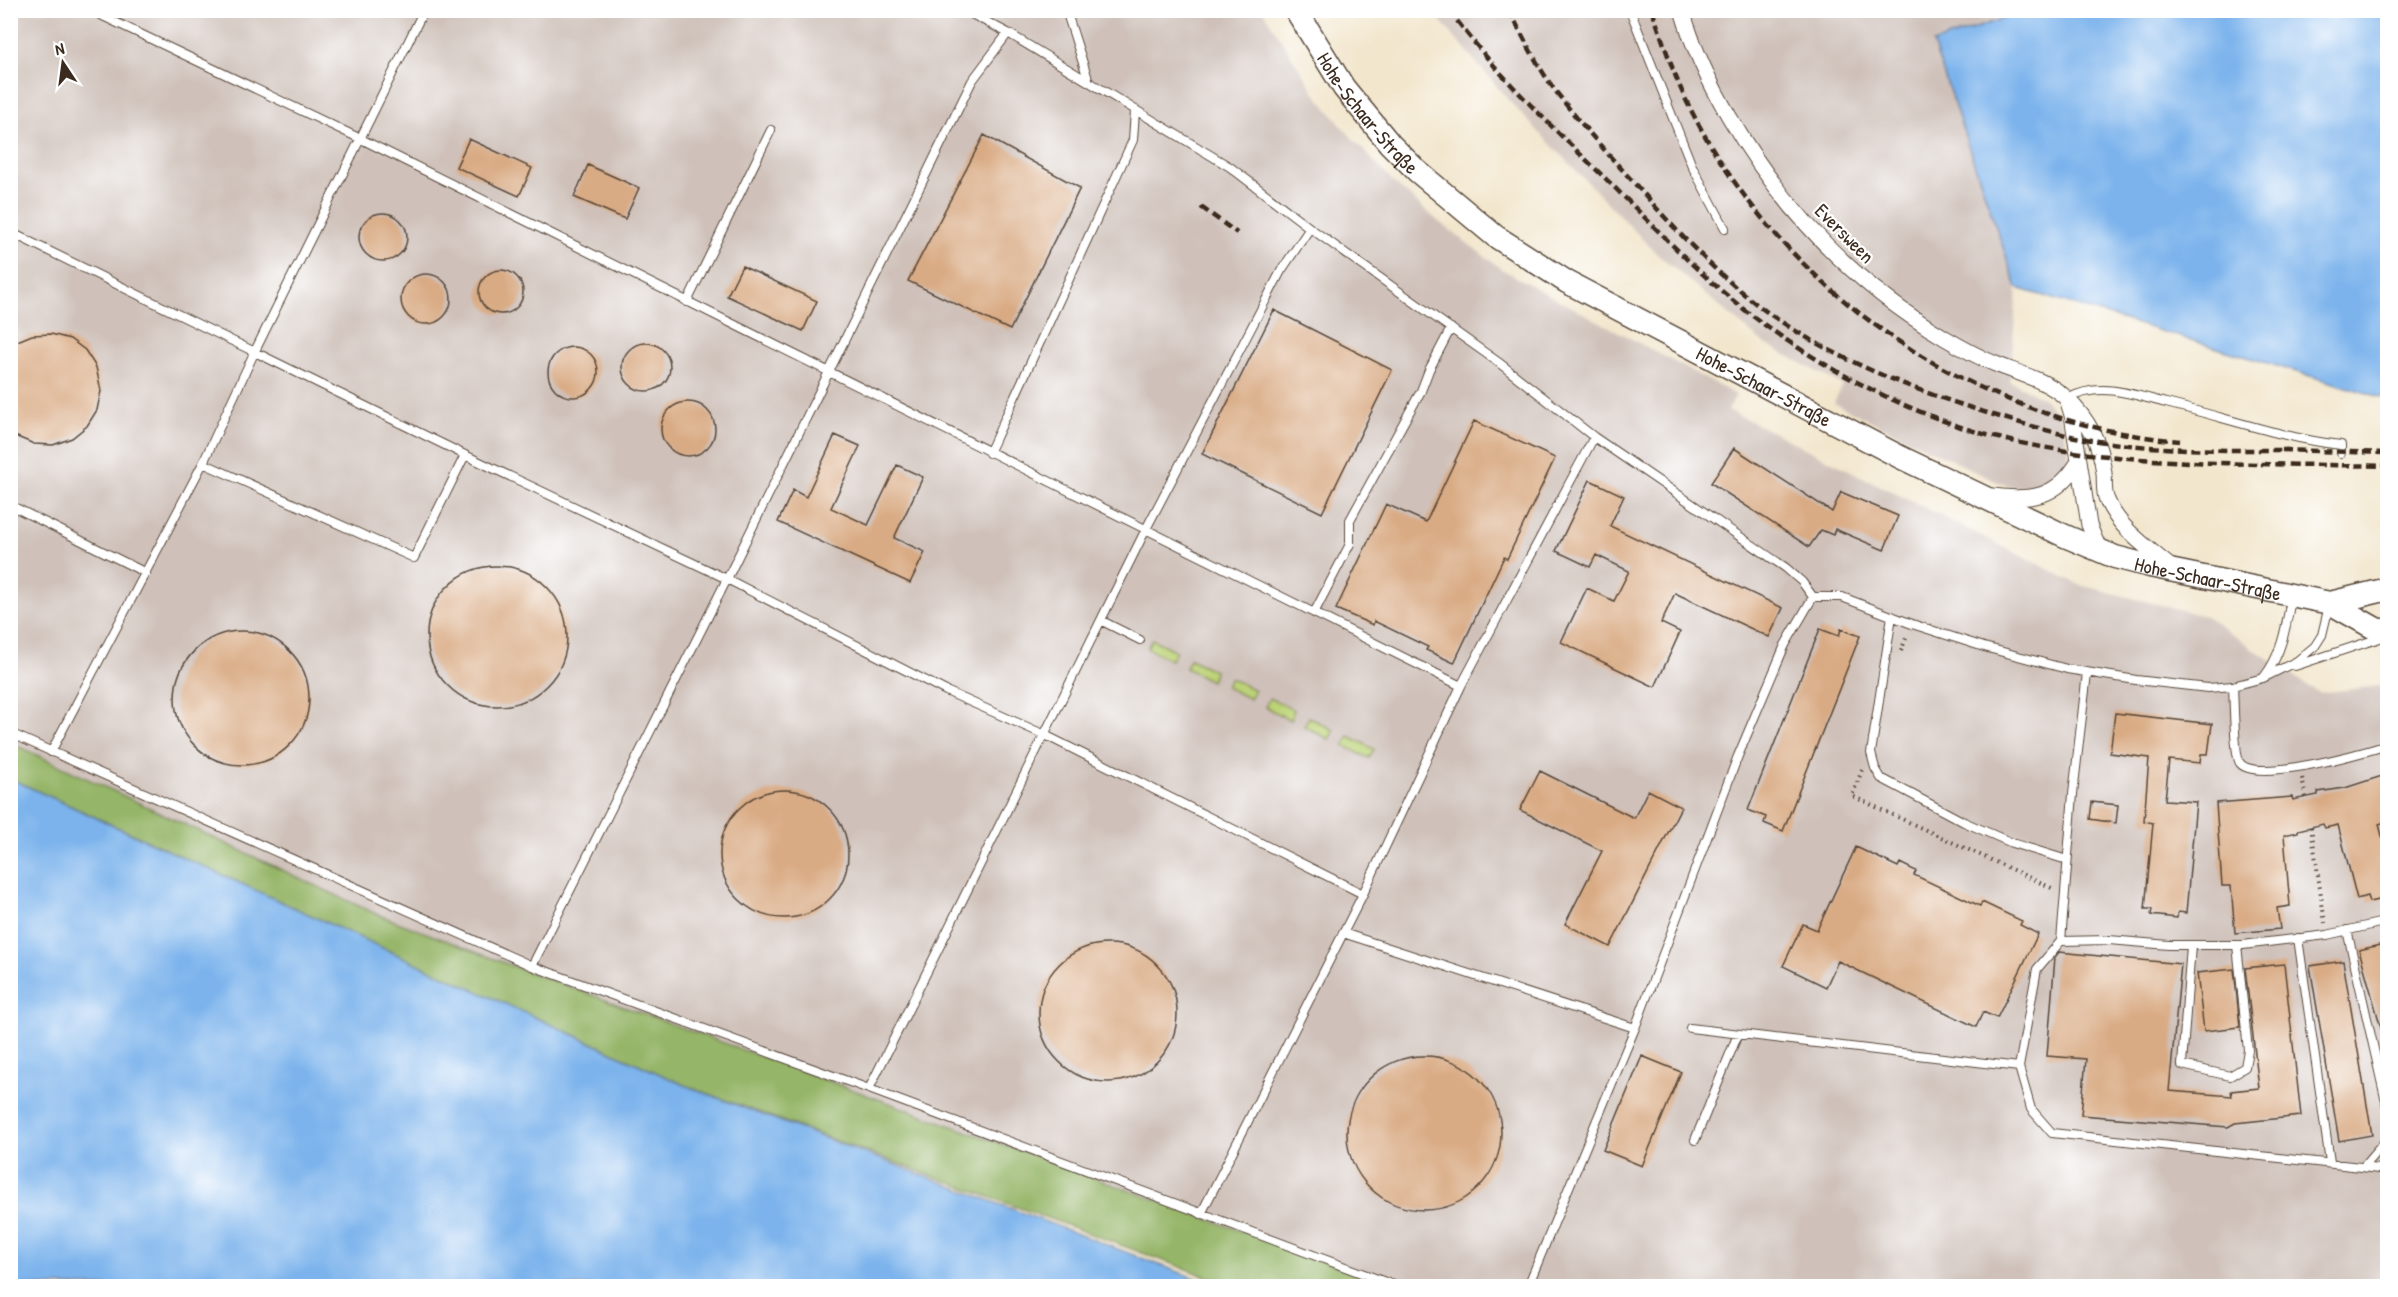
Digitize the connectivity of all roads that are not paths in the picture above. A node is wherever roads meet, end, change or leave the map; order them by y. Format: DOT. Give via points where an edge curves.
graph roads {
  1 [pos="90,10"];
  2 [pos="424,10"];
  3 [pos="964,10"];
  4 [pos="1066,10"];
  5 [pos="1296,10"];
  6 [pos="1630,10"];
  7 [pos="1682,10"];
  8 [pos="1008,33"];
  9 [pos="1089,82"];
  10 [pos="1135,111"];
  11 [pos="771,130"];
  12 [pos="361,139"];
  13 [pos="1310,228"];
  14 [pos="1725,228"];
  15 [pos="10,232"];
  16 [pos="687,302"];
  17 [pos="1451,328"];
  18 [pos="255,351"];
  19 [pos="827,372"];
  20 [pos="2067,399"];
  21 [pos="1593,437"];
  22 [pos="989,453"];
  23 [pos="2341,453"];
  24 [pos="465,455"];
  25 [pos="2079,461"];
  26 [pos="203,463"];
  27 [pos="1979,495"];
  28 [pos="2106,498"];
  29 [pos="10,505"];
  30 [pos="2089,525"];
  31 [pos="1145,531"];
  32 [pos="2065,536"];
  33 [pos="2106,553"];
  34 [pos="2176,572"];
  35 [pos="146,573"];
  36 [pos="727,579"];
  37 [pos="2388,589"];
  38 [pos="2292,596"];
  39 [pos="1813,597"];
  40 [pos="2330,603"];
  41 [pos="1314,613"];
  42 [pos="1892,616"];
  43 [pos="1102,621"];
  44 [pos="2388,631"];
  45 [pos="2388,636"];
  46 [pos="1140,640"];
  47 [pos="2282,669"];
  48 [pos="2087,673"];
  49 [pos="2263,678"];
  50 [pos="1461,686"];
  51 [pos="2233,686"];
  52 [pos="10,733"];
  53 [pos="1045,735"];
  54 [pos="2387,744"];
  55 [pos="51,752"];
  56 [pos="2067,860"];
  57 [pos="1363,894"];
  58 [pos="2388,921"];
  59 [pos="2347,930"];
  60 [pos="1343,933"];
  61 [pos="2298,938"];
  62 [pos="2061,941"];
  63 [pos="2237,945"];
  64 [pos="2191,946"];
  65 [pos="532,966"];
  66 [pos="1635,1028"];
  67 [pos="1690,1028"];
  68 [pos="1738,1034"];
  69 [pos="2019,1067"];
  70 [pos="869,1089"];
  71 [pos="2388,1111"];
  72 [pos="2388,1138"];
  73 [pos="1695,1140"];
  74 [pos="2330,1162"];
  75 [pos="2364,1166"];
  76 [pos="2388,1170"];
  77 [pos="1201,1215"];
  78 [pos="1396,1287"];
  79 [pos="1528,1287"];
  1 -- 12 [label="lane"];
  2 -- 12 [label="lane"];
  3 -- 8 [label="lane"];
  4 -- 9 [label="lane"];
  5 -- 27 [label="main road, Hohe-Schaar-Straße" via="1344,88 1390,144 1509,247 1588,293"];
  6 -- 14 [label="lane" via="1692,166"];
  7 -- 20 [label="street, Eversween" via="1697,54 1753,157 1785,202 1832,253 1881,295 1946,338 2038,380"];
  8 -- 9 [label="lane"];
  8 -- 19 [label="lane" via="972,81"];
  9 -- 10 [label="lane"];
  10 -- 13 [label="lane" via="1230,167"];
  10 -- 22 [label="lane" via="1133,141"];
  11 -- 16 [label="lane"];
  12 -- 16 [label="lane"];
  12 -- 18 [label="lane"];
  13 -- 17 [label="lane"];
  13 -- 31 [label="lane" via="1281,271"];
  15 -- 18 [label="lane"];
  16 -- 19 [label="lane"];
  17 -- 21 [label="lane"];
  17 -- 41 [label="lane" via="1350,520 1350,544"];
  18 -- 24 [label="lane"];
  18 -- 26 [label="lane"];
  19 -- 22 [label="lane"];
  19 -- 36 [label="lane"];
  20 -- 23 [label="lane" via="2091,391 2129,394 2309,441 2341,445"];
  20 -- 25 [label="street"];
  20 -- 28 [label="street, Eversween" via="2091,426 2097,441"];
  21 -- 39 [label="lane" via="1786,568"];
  21 -- 50 [label="lane"];
  22 -- 31 [label="lane"];
  24 -- 26 [label="lane" via="414,558"];
  24 -- 36 [label="lane"];
  25 -- 27 [label="street" via="2065,481 2041,495 2016,499"];
  25 -- 30 [label="street"];
  26 -- 35 [label="lane"];
  27 -- 32 [label="main road, Hohe-Schaar-Straße"];
  28 -- 30 [label="street"];
  28 -- 34 [label="street, Eversween" via="2119,521"];
  29 -- 35 [label="lane"];
  30 -- 32 [label="street"];
  30 -- 33 [label="street"];
  31 -- 41 [label="lane"];
  31 -- 43 [label="lane"];
  32 -- 33 [label="main road, Hohe-Schaar-Straße"];
  33 -- 34 [label="main road, Hohe-Schaar-Straße"];
  34 -- 38 [label="main road, Hohe-Schaar-Straße"];
  35 -- 55 [label="lane"];
  36 -- 53 [label="lane" via="946,691"];
  36 -- 65 [label="lane"];
  37 -- 40 [label="main road, Hohe-Schaar-Straße"];
  38 -- 40 [label="main road, Hohe-Schaar-Straße"];
  38 -- 49 [label="lane" via="2281,647"];
  39 -- 42 [label="lane" via="1842,597"];
  39 -- 66 [label="lane" via="1785,645 1747,736"];
  40 -- 44 [label="main road, Hohe-Schaar-Straße"];
  40 -- 47 [label="lane" via="2315,646"];
  41 -- 50 [label="lane"];
  42 -- 48 [label="lane" via="1984,647"];
  42 -- 56 [label="lane" via="1871,753 1881,778 1964,822 2012,843"];
  43 -- 46 [label="lane"];
  43 -- 53 [label="lane"];
  45 -- 47 [label="lane"];
  47 -- 49 [label="lane"];
  48 -- 51 [label="lane" via="2195,687"];
  48 -- 56 [label="lane"];
  49 -- 51 [label="lane"];
  50 -- 57 [label="lane"];
  51 -- 54 [label="lane" via="2239,762 2249,768 2299,767 2343,759"];
  52 -- 55 [label="lane"];
  53 -- 57 [label="lane"];
  53 -- 70 [label="lane"];
  55 -- 65 [label="lane"];
  56 -- 62 [label="lane"];
  57 -- 60 [label="lane"];
  58 -- 59 [label="lane"];
  59 -- 61 [label="lane"];
  59 -- 71 [label="lane"];
  60 -- 66 [label="lane"];
  60 -- 77 [label="lane"];
  61 -- 63 [label="lane"];
  61 -- 74 [label="lane"];
  62 -- 64 [label="lane"];
  62 -- 69 [label="lane" via="2037,969"];
  63 -- 64 [label="lane"];
  63 -- 64 [label="lane" via="2248,1050 2245,1067 2230,1076 2182,1065"];
  65 -- 70 [label="lane"];
  66 -- 79 [label="lane"];
  67 -- 68 [label="lane"];
  68 -- 69 [label="lane"];
  68 -- 73 [label="lane"];
  69 -- 74 [label="lane" via="2031,1109 2052,1133"];
  70 -- 77 [label="lane"];
  72 -- 75 [label="lane"];
  74 -- 75 [label="lane"];
  75 -- 76 [label="lane"];
  77 -- 78 [label="lane"];
}
